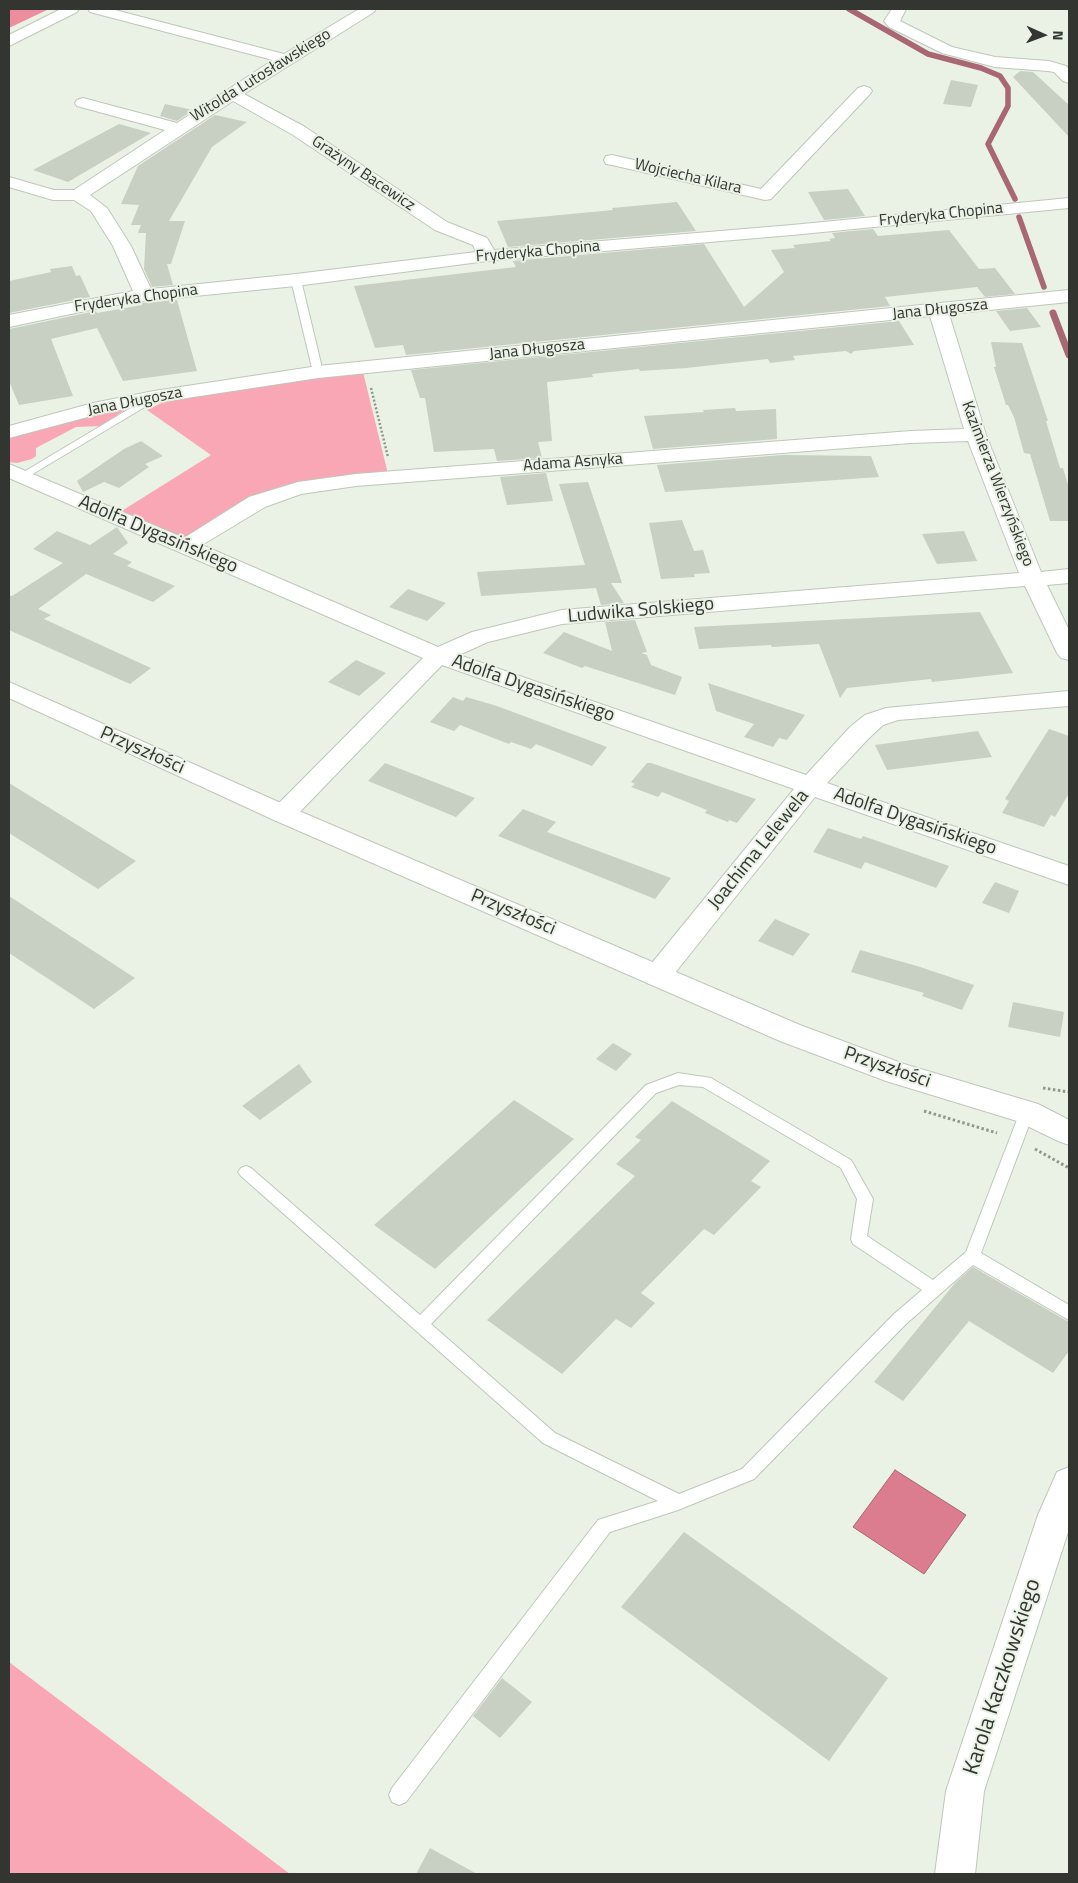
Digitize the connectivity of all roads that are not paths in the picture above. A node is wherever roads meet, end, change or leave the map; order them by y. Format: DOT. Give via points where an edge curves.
graph roads {
  1 [pos="72,9"];
  2 [pos="95,9"];
  3 [pos="369,9"];
  4 [pos="899,9"];
  5 [pos="9,41"];
  6 [pos="286,59"];
  7 [pos="1069,78"];
  8 [pos="864,91"];
  9 [pos="233,94"];
  10 [pos="83,103"];
  11 [pos="179,129"];
  12 [pos="612,160"];
  13 [pos="9,182"];
  14 [pos="78,195"];
  15 [pos="765,195"];
  16 [pos="1069,203"];
  17 [pos="783,218"];
  18 [pos="487,256"];
  19 [pos="296,280"];
  20 [pos="144,295"];
  21 [pos="1069,296"];
  22 [pos="938,310"];
  23 [pos="9,322"];
  24 [pos="318,372"];
  25 [pos="154,397"];
  26 [pos="9,432"];
  27 [pos="976,435"];
  28 [pos="16,473"];
  29 [pos="184,547"];
  30 [pos="1069,576"];
  31 [pos="1032,578"];
  32 [pos="1069,653"];
  33 [pos="438,656"];
  34 [pos="9,689"];
  35 [pos="1069,698"];
  36 [pos="811,786"];
  37 [pos="284,814"];
  38 [pos="1069,876"];
  39 [pos="657,976"];
  40 [pos="1027,1112"];
  41 [pos="1069,1115"];
  42 [pos="1069,1133"];
  43 [pos="246,1172"];
  44 [pos="972,1256"];
  45 [pos="934,1289"];
  46 [pos="1069,1313"];
  47 [pos="420,1325"];
  48 [pos="1069,1484"];
  49 [pos="678,1502"];
  50 [pos="399,1795"];
  51 [pos="955,1874"];
  1 -- 5 [label="street"];
  2 -- 6 [label="street"];
  3 -- 6 [label="street, Witolda Lutosławskiego"];
  4 -- 7 [label="street" via="892,21 894,24 947,50 995,62 1049,66 1060,69"];
  6 -- 9 [label="street, Witolda Lutosławskiego"];
  8 -- 15 [label="street, Wojciecha Kilara"];
  9 -- 11 [label="street, Witolda Lutosławskiego"];
  9 -- 18 [label="street, Grażyny Bacewicz" via="299,131 441,226 481,242"];
  10 -- 11 [label="street, Witolda Lutosławskiego"];
  11 -- 14 [label="street, Witolda Lutosławskiego"];
  12 -- 15 [label="street, Wojciecha Kilara"];
  13 -- 14 [label="street" via="53,194"];
  14 -- 20 [label="street" via="98,208 122,246"];
  15 -- 17 [label="street, Wojciecha Kilara"];
  16 -- 17 [label="street, Fryderyka Chopina"];
  17 -- 18 [label="street, Fryderyka Chopina"];
  18 -- 19 [label="street, Fryderyka Chopina"];
  19 -- 20 [label="street, Fryderyka Chopina"];
  19 -- 24 [label="lane"];
  20 -- 23 [label="street, Fryderyka Chopina"];
  21 -- 22 [label="street, Jana Długosza"];
  22 -- 24 [label="street, Jana Długosza"];
  22 -- 27 [label="street, Kazimierza Wierzyńskiego"];
  24 -- 25 [label="street, Jana Długosza"];
  25 -- 26 [label="street, Jana Długosza" via="93,409"];
  25 -- 28 [label="lane"];
  27 -- 29 [label="street, Adama Asnyka" via="911,437 393,477 298,488 257,502"];
  27 -- 31 [label="street, Kazimierza Wierzyńskiego"];
  28 -- 29 [label="street, Adolfa Dygasińskiego"];
  29 -- 33 [label="street, Adolfa Dygasińskiego"];
  30 -- 31 [label="street, Ludwika Solskiego"];
  31 -- 32 [label="street, Kazimierza Wierzyńskiego"];
  31 -- 33 [label="street, Ludwika Solskiego" via="562,617 480,637"];
  33 -- 36 [label="street, Adolfa Dygasińskiego"];
  33 -- 37 [label="street, Ludwika Solskiego"];
  34 -- 37 [label="street, Przyszłości"];
  35 -- 36 [label="street, Joachima Lelewela" via="895,713 874,720"];
  36 -- 38 [label="street, Adolfa Dygasińskiego"];
  36 -- 39 [label="street, Joachima Lelewela"];
  37 -- 39 [label="street, Przyszłości"];
  39 -- 40 [label="street, Przyszłości" via="790,1033 896,1073"];
  40 -- 41 [label="street"];
  40 -- 42 [label="street"];
  40 -- 44 [label="lane"];
  43 -- 47 [label="lane"];
  44 -- 45 [label="lane"];
  44 -- 46 [label="lane"];
  45 -- 47 [label="lane" via="859,1239 865,1199 846,1164 706,1082 678,1079 651,1089"];
  45 -- 49 [label="lane" via="900,1319 748,1474"];
  47 -- 49 [label="lane" via="549,1438"];
  48 -- 51 [label="street, Karola Kaczkowskiego" via="965,1791"];
  49 -- 50 [label="lane" via="604,1526"];
}
